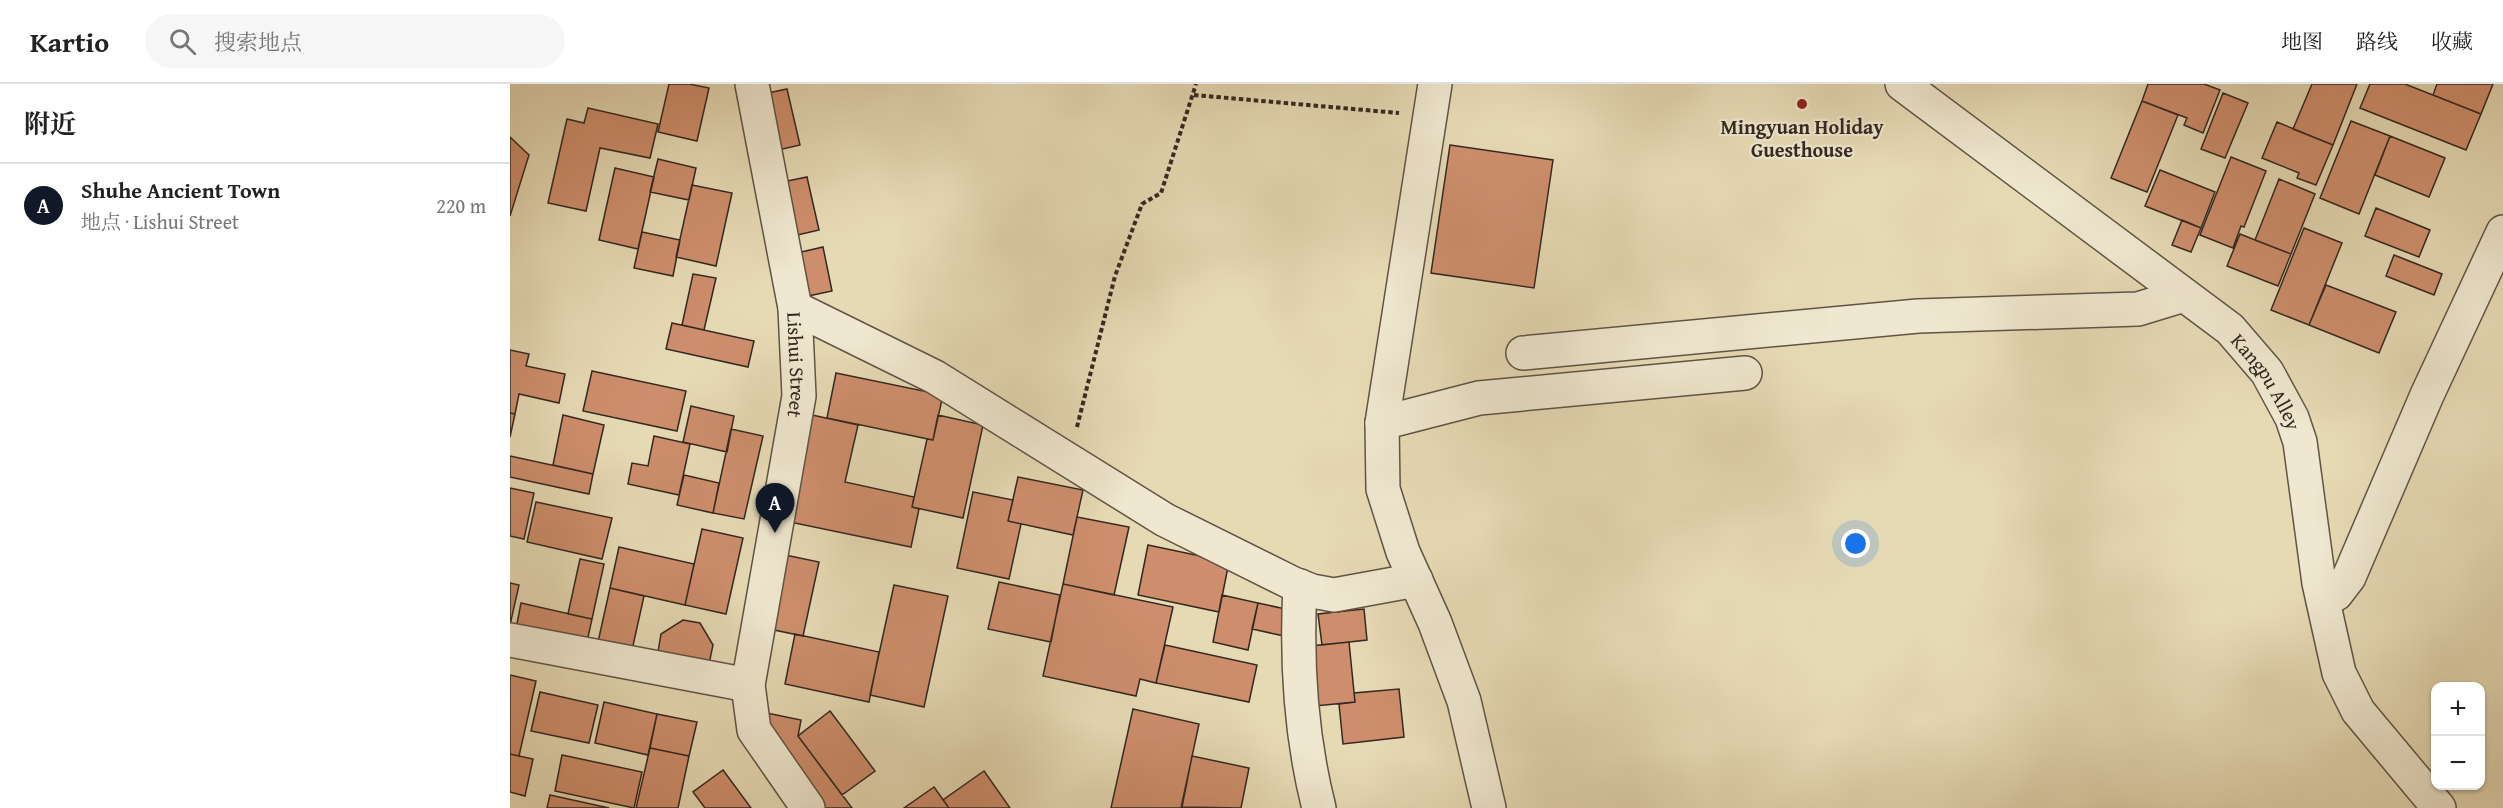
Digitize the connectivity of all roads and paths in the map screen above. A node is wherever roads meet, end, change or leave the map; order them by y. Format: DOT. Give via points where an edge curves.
graph roads {
  1 [pos="752,84"];
  2 [pos="1196,84"];
  3 [pos="1435,84"];
  4 [pos="1902,84"];
  5 [pos="1194,95"];
  6 [pos="1430,116"];
  7 [pos="2503,232"];
  8 [pos="2184,295"];
  9 [pos="795,308"];
  10 [pos="1523,353"];
  11 [pos="1745,373"];
  12 [pos="1382,423"];
  13 [pos="1075,434"];
  14 [pos="1416,580"];
  15 [pos="1300,586"];
  16 [pos="2323,600"];
  17 [pos="510,640"];
  18 [pos="748,685"];
  19 [pos="808,808"];
  20 [pos="1319,808"];
  21 [pos="1489,808"];
  22 [pos="2439,808"];
  1 -- 9 [label="street, Lishui Street"];
  2 -- 5 [label="path"];
  3 -- 6 [label="street"];
  4 -- 8 [label="street, Kangpu Alley"];
  5 -- 6 [label="path"];
  5 -- 13 [label="path" via="1161,193 1142,204 1115,276"];
  6 -- 12 [label="street"];
  7 -- 16 [label="street" via="2349,577 2336,594"];
  8 -- 10 [label="street" via="2138,309 1918,316"];
  8 -- 16 [label="street, Kangpu Alley" via="2230,329 2267,372 2292,417 2300,442"];
  9 -- 15 [label="street" via="935,377 1165,520"];
  9 -- 18 [label="street, Lishui Street" via="799,396"];
  11 -- 12 [label="street" via="1479,398"];
  12 -- 14 [label="street" via="1383,489"];
  14 -- 15 [label="street" via="1334,595"];
  14 -- 21 [label="street" via="1464,701"];
  15 -- 20 [label="street" via="1303,730"];
  16 -- 22 [label="street, Kangpu Alley" via="2339,674 2358,711"];
  17 -- 18 [label="street"];
  18 -- 19 [label="street, Lishui Street" via="754,730"];
}
